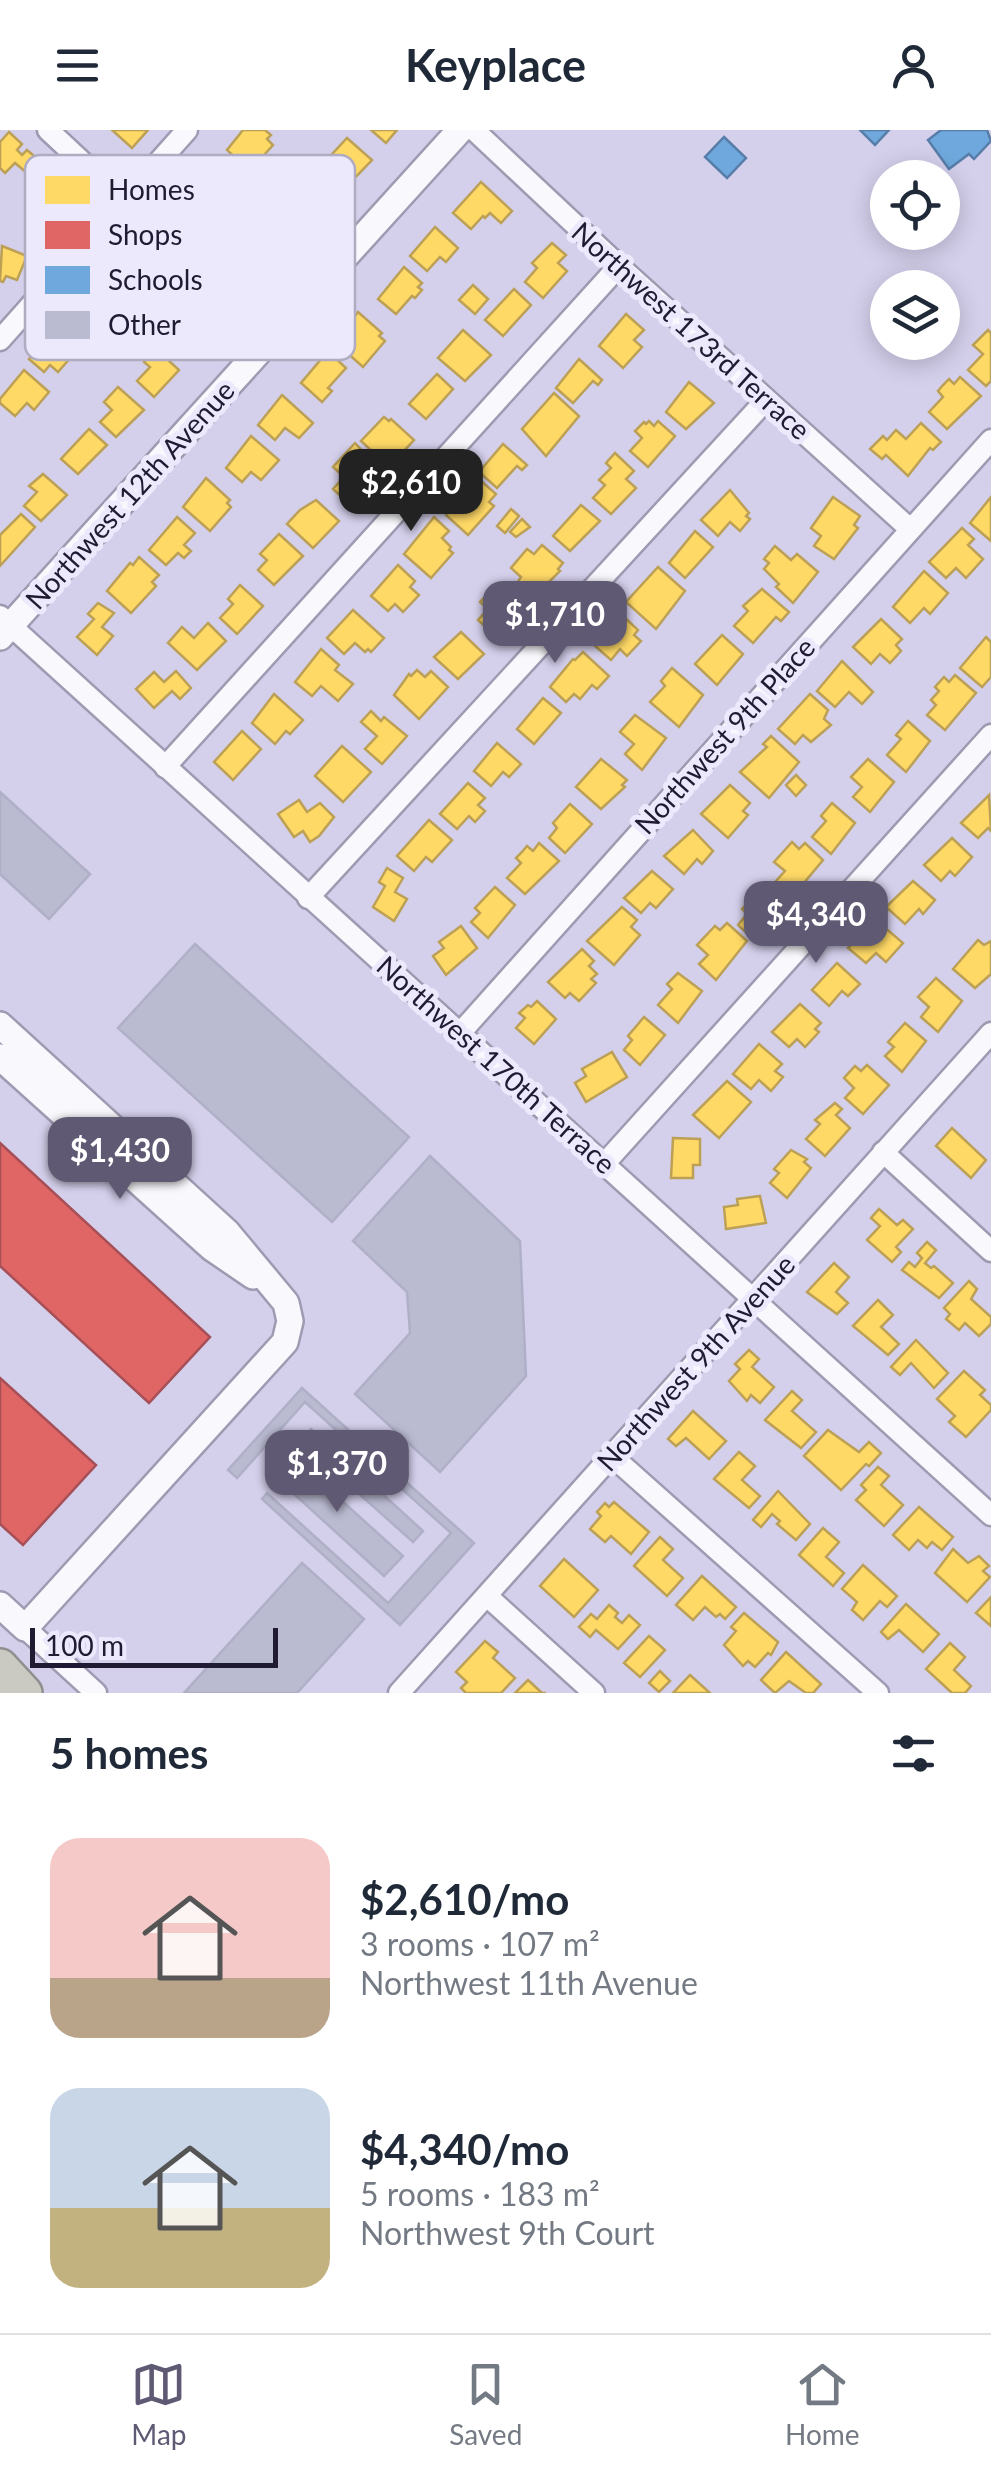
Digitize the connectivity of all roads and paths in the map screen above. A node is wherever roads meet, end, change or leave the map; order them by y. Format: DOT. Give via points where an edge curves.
graph roads {
  1 [pos="48,130"];
  2 [pos="187,130"];
  3 [pos="460,130"];
  4 [pos="474,130"];
  5 [pos="75,155"];
  6 [pos="164,155"];
  7 [pos="355,244"];
  8 [pos="620,266"];
  9 [pos="25,312"];
  10 [pos="0,340"];
  11 [pos="249,360"];
  12 [pos="766,400"];
  13 [pos="991,440"];
  14 [pos="910,529"];
  15 [pos="4,626"];
  16 [pos="991,735"];
  17 [pos="165,767"];
  18 [pos="308,898"];
  19 [pos="0,1025"];
  20 [pos="461,1032"];
  21 [pos="991,1033"];
  22 [pos="0,1057"];
  23 [pos="30,1068"];
  24 [pos="884,1152"];
  25 [pos="605,1163"];
  26 [pos="991,1251"];
  27 [pos="753,1298"];
  28 [pos="613,1457"];
  29 [pos="991,1515"];
  30 [pos="487,1596"];
  31 [pos="0,1605"];
  32 [pos="24,1628"];
  33 [pos="0,1666"];
  34 [pos="24,1693"];
  35 [pos="96,1693"];
  36 [pos="399,1693"];
  37 [pos="594,1693"];
  38 [pos="878,1693"];
  1 -- 5 [label="street"];
  2 -- 6 [label="street"];
  3 -- 7 [label="street, Northwest 12th Avenue"];
  4 -- 8 [label="street, Northwest 173rd Terrace"];
  8 -- 12 [label="street, Northwest 173rd Terrace"];
  8 -- 17 [label="street"];
  9 -- 10 [label="street"];
  11 -- 15 [label="street, Northwest 12th Avenue"];
  12 -- 14 [label="street, Northwest 173rd Terrace"];
  12 -- 18 [label="street"];
  13 -- 14 [label="street, Northwest 9th Place"];
  14 -- 20 [label="street, Northwest 9th Place"];
  15 -- 17 [label="street, Northwest 170th Terrace"];
  16 -- 25 [label="street"];
  17 -- 18 [label="street, Northwest 170th Terrace"];
  18 -- 20 [label="street, Northwest 170th Terrace"];
  19 -- 23 [label="street"];
  20 -- 25 [label="street, Northwest 170th Terrace"];
  21 -- 24 [label="street, Northwest 9th Avenue"];
  22 -- 23 [label="street"];
  23 -- 32 [label="street" via="280,1295 290,1322 285,1342"];
  24 -- 26 [label="street"];
  24 -- 27 [label="street, Northwest 9th Avenue"];
  25 -- 27 [label="street, Northwest 170th Terrace"];
  27 -- 28 [label="street, Northwest 9th Avenue"];
  27 -- 29 [label="street, Northwest 170th Terrace"];
  28 -- 30 [label="street, Northwest 9th Avenue"];
  28 -- 38 [label="street"];
  30 -- 36 [label="street, Northwest 9th Avenue"];
  30 -- 37 [label="street"];
  31 -- 32 [label="street"];
  32 -- 35 [label="street"];
  33 -- 34 [label="highway"];
}
